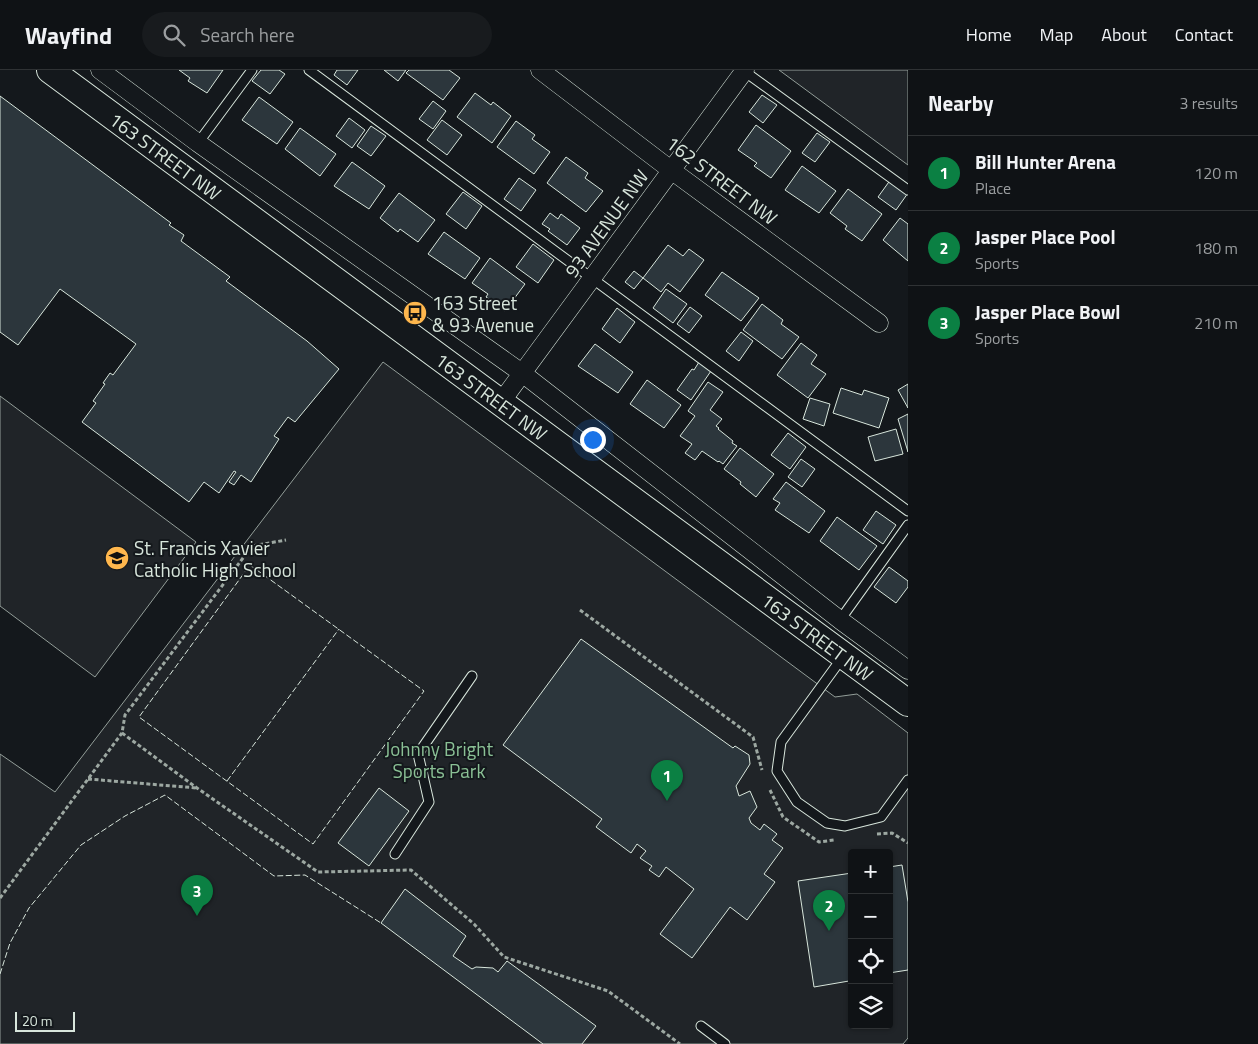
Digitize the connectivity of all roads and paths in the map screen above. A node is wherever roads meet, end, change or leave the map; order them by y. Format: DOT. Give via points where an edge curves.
graph roads {
  1 [pos="50,70"];
  2 [pos="100,70"];
  3 [pos="252,70"];
  4 [pos="309,70"];
  5 [pos="540,70"];
  6 [pos="744,70"];
  7 [pos="198,143"];
  8 [pos="671,170"];
  9 [pos="908,190"];
  10 [pos="592,278"];
  11 [pos="879,323"];
  12 [pos="522,373"];
  13 [pos="501,402"];
  14 [pos="908,511"];
  15 [pos="908,525"];
  16 [pos="286,540"];
  17 [pos="580,610"];
  18 [pos="840,620"];
  19 [pos="844,656"];
  20 [pos="908,670"];
  21 [pos="472,676"];
  22 [pos="908,703"];
  23 [pos="122,733"];
  24 [pos="764,778"];
  25 [pos="88,779"];
  26 [pos="908,780"];
  27 [pos="197,788"];
  28 [pos="395,854"];
  29 [pos="0,898"];
  30 [pos="701,1026"];
  31 [pos="680,1044"];
  32 [pos="725,1044"];
  1 -- 13 [label="main road, 163 STREET NW"];
  2 -- 7 [label="street, 163 STREET NW"];
  3 -- 7 [label="lane"];
  4 -- 10 [label="lane"];
  5 -- 8 [label="street, 162 STREET NW"];
  6 -- 8 [label="street, 93 AVENUE NW"];
  6 -- 9 [label="lane"];
  7 -- 12 [label="street, 163 STREET NW"];
  8 -- 10 [label="street, 93 AVENUE NW"];
  8 -- 11 [label="street, 162 STREET NW"];
  10 -- 12 [label="street, 93 AVENUE NW"];
  10 -- 14 [label="lane"];
  12 -- 13 [label="street, 93 AVENUE NW"];
  12 -- 18 [label="street, 163 STREET NW"];
  13 -- 19 [label="main road, 163 STREET NW"];
  15 -- 18 [label="lane"];
  16 -- 23 [label="path" via="252,546 125,715"];
  17 -- 24 [label="path" via="753,737"];
  18 -- 20 [label="street, 163 STREET NW"];
  19 -- 22 [label="main road, 163 STREET NW"];
  19 -- 26 [label="lane" via="781,742 777,771 797,802 827,824 845,826 881,817"];
  21 -- 28 [label="lane" via="418,754 429,802"];
  23 -- 25 [label="path"];
  23 -- 27 [label="path"];
  25 -- 27 [label="path"];
  25 -- 29 [label="path"];
  27 -- 31 [label="path" via="318,872 410,870 474,924 504,957 608,991"];
  30 -- 32 [label="lane"];
}
